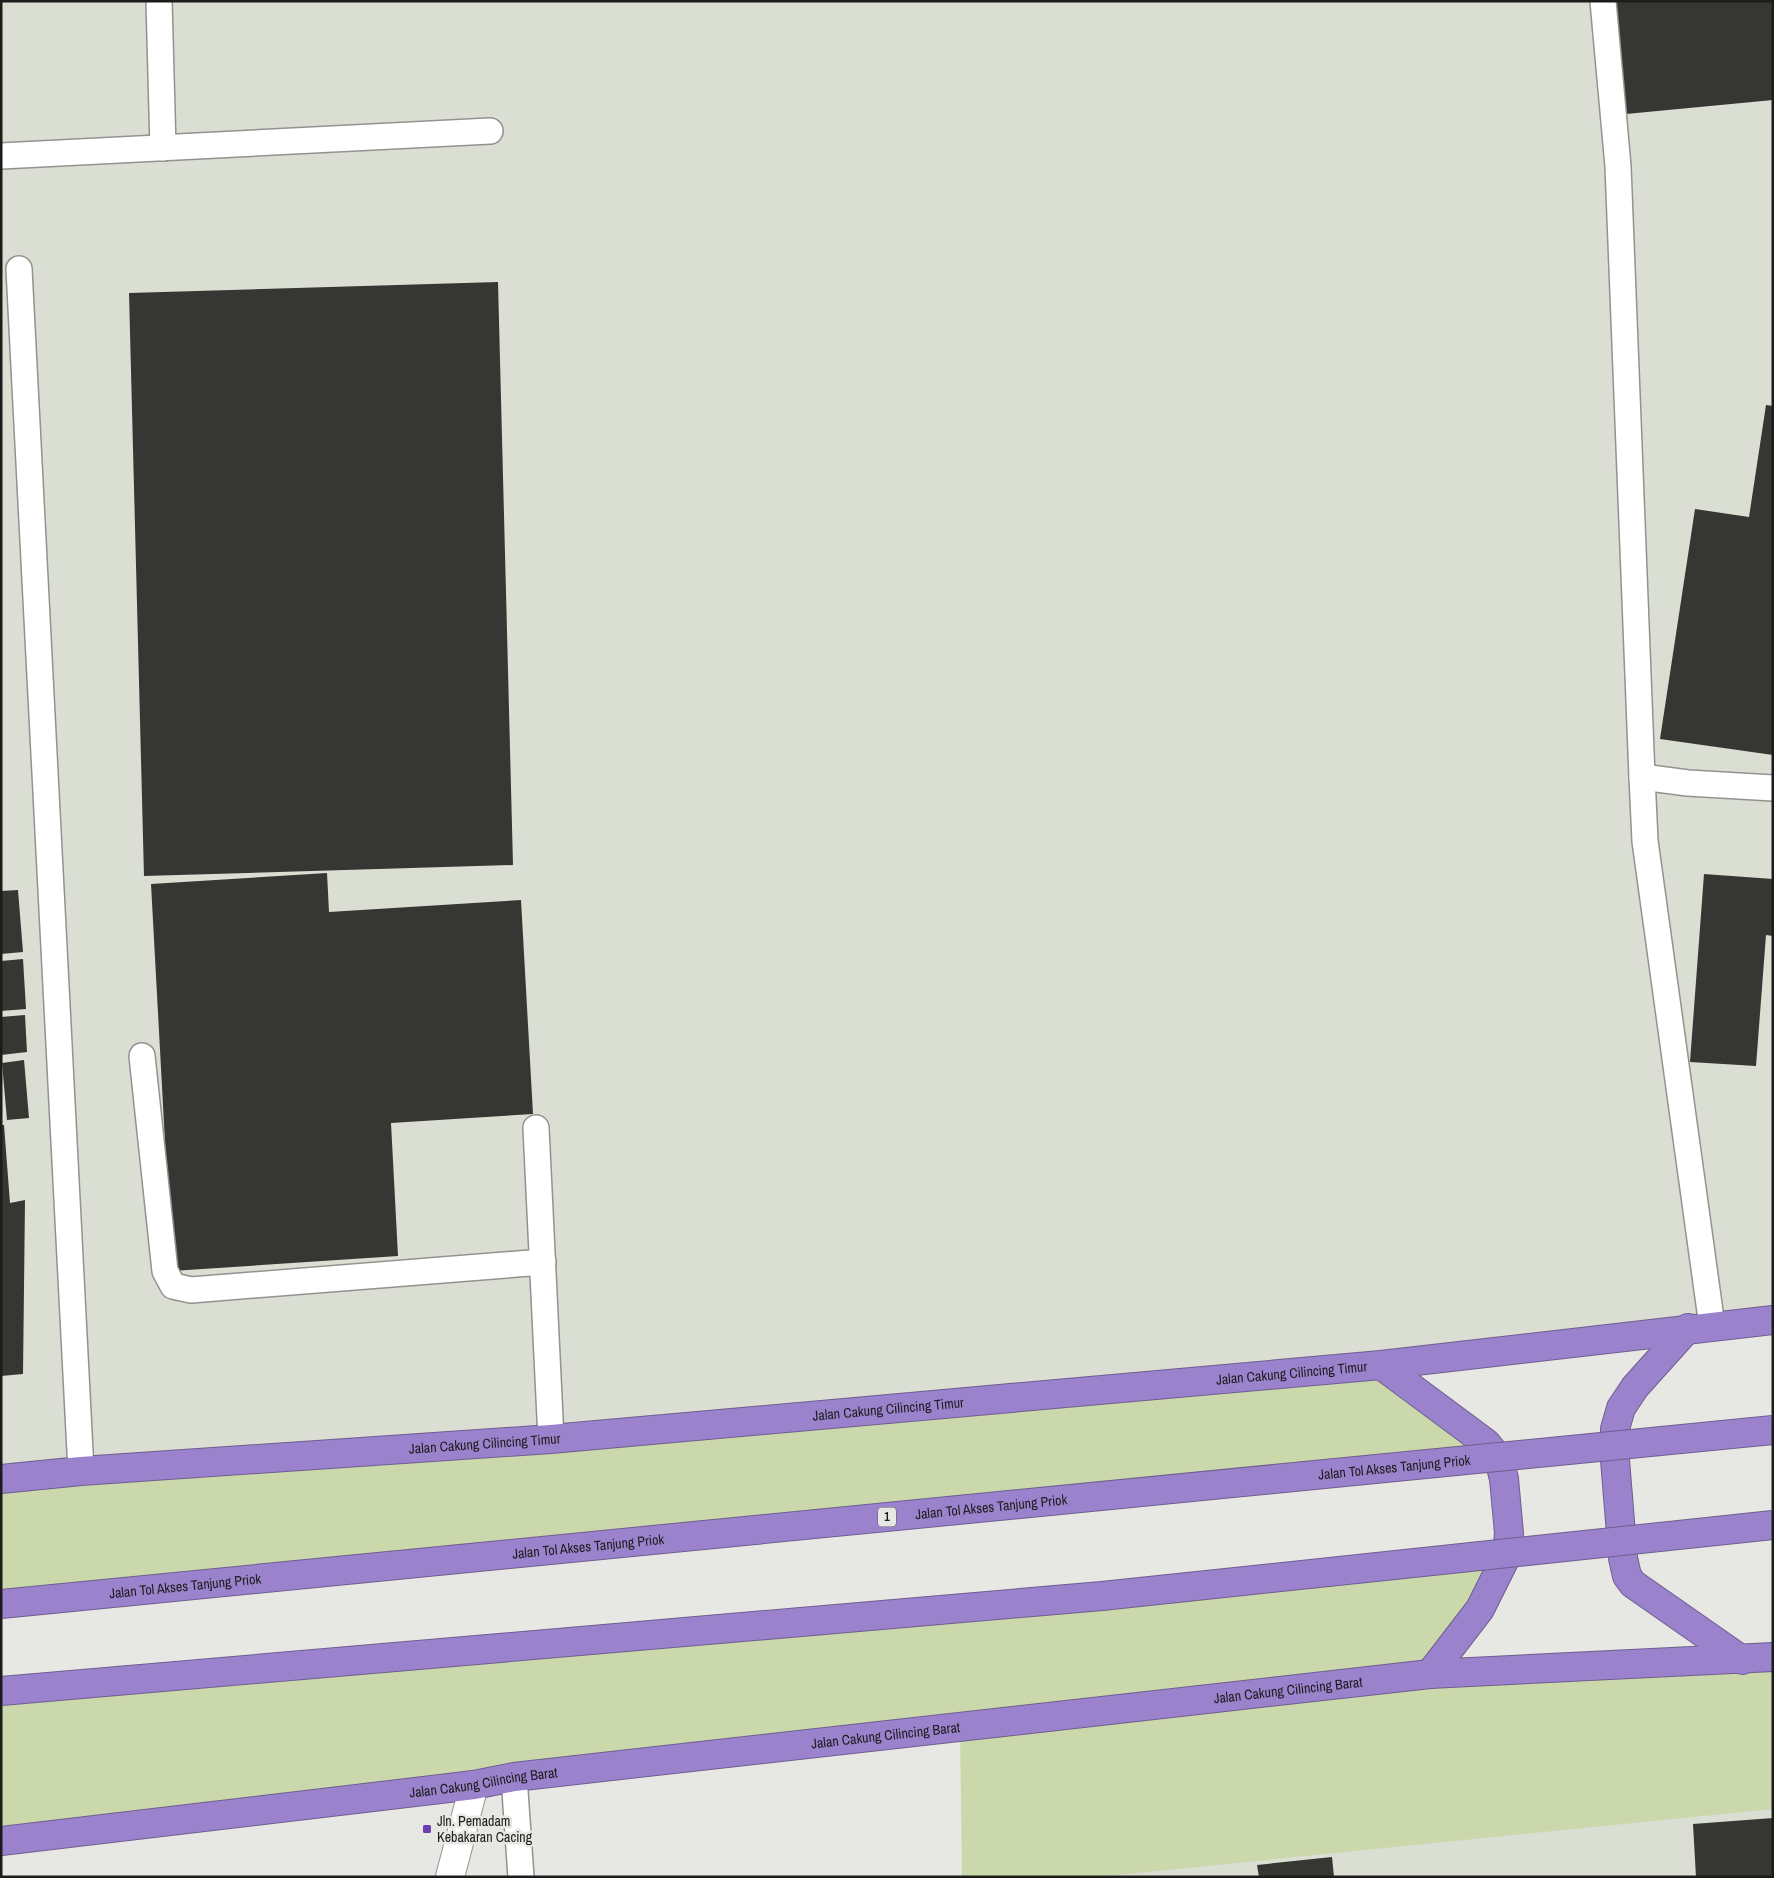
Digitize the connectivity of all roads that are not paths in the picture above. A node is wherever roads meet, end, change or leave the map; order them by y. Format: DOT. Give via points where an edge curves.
graph roads {
  1 [pos="159,1"];
  2 [pos="1603,1"];
  3 [pos="490,131"];
  4 [pos="164,148"];
  5 [pos="1,156"];
  6 [pos="19,269"];
  7 [pos="1642,777"];
  8 [pos="1773,788"];
  9 [pos="142,1056"];
  10 [pos="536,1128"];
  11 [pos="543,1262"];
  12 [pos="1773,1320"];
  13 [pos="1700,1327"];
  14 [pos="1381,1365"];
  15 [pos="1773,1430"];
  16 [pos="551,1439"];
  17 [pos="81,1471"];
  18 [pos="1,1479"];
  19 [pos="1773,1525"];
  20 [pos="1,1604"];
  21 [pos="1773,1657"];
  22 [pos="1742,1660"];
  23 [pos="1430,1674"];
  24 [pos="1,1691"];
  25 [pos="514,1777"];
  26 [pos="474,1786"];
  27 [pos="1,1840"];
  28 [pos="450,1877"];
  29 [pos="521,1877"];
  1 -- 4 [label="lane"];
  2 -- 7 [label="lane" via="1618,166"];
  3 -- 4 [label="lane"];
  4 -- 5 [label="lane"];
  6 -- 17 [label="lane"];
  7 -- 8 [label="lane"];
  7 -- 13 [label="lane" via="1645,841"];
  9 -- 11 [label="lane" via="165,1271 173,1286 190,1290"];
  10 -- 11 [label="lane"];
  11 -- 16 [label="lane"];
  12 -- 13 [label="highway, Jalan Cakung Cilincing Timur"];
  13 -- 14 [label="highway, Jalan Cakung Cilincing Timur"];
  13 -- 22 [label="highway" via="1635,1388 1621,1408 1615,1429 1615,1460 1623,1558 1633,1584"];
  14 -- 16 [label="highway, Jalan Cakung Cilincing Timur"];
  14 -- 23 [label="highway" via="1486,1443 1499,1458 1504,1479 1509,1533 1507,1554 1480,1609"];
  15 -- 20 [label="highway, Jalan Tol Akses Tanjung Priok / 1, bridge"];
  16 -- 17 [label="highway, Jalan Cakung Cilincing Timur"];
  17 -- 18 [label="highway, Jalan Cakung Cilincing Timur"];
  19 -- 24 [label="highway, bridge" via="1102,1596"];
  21 -- 22 [label="highway, Jalan Cakung Cilincing Barat"];
  22 -- 23 [label="highway, Jalan Cakung Cilincing Barat"];
  23 -- 25 [label="highway, Jalan Cakung Cilincing Barat"];
  25 -- 26 [label="highway, Jalan Cakung Cilincing Barat"];
  25 -- 29 [label="lane"];
  26 -- 27 [label="highway, Jalan Cakung Cilincing Barat"];
  26 -- 28 [label="street"];
}
